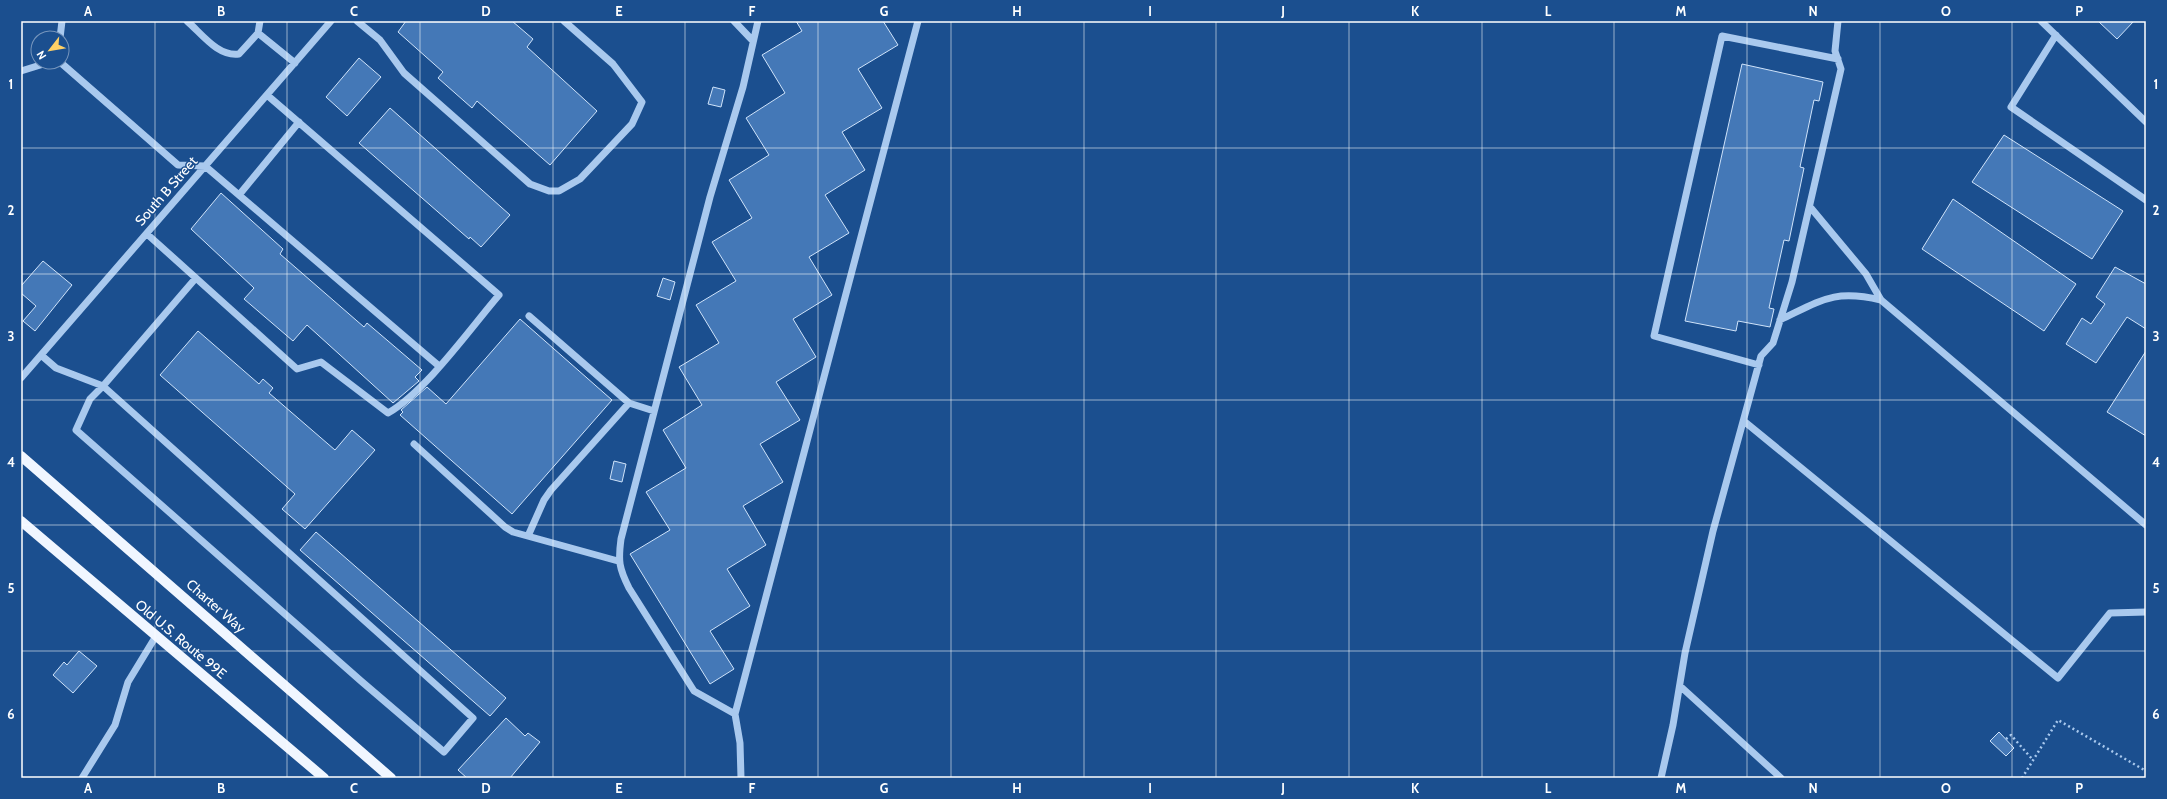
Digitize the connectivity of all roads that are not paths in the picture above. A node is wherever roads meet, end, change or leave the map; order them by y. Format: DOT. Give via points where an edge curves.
graph roads {
  1 [pos="187,21"];
  2 [pos="260,21"];
  3 [pos="331,21"];
  4 [pos="357,21"];
  5 [pos="564,21"];
  6 [pos="734,21"];
  7 [pos="758,21"];
  8 [pos="918,21"];
  9 [pos="1838,21"];
  10 [pos="2041,21"];
  11 [pos="258,33"];
  12 [pos="2056,35"];
  13 [pos="753,41"];
  14 [pos="1838,59"];
  15 [pos="295,63"];
  16 [pos="69,70"];
  17 [pos="267,95"];
  18 [pos="299,122"];
  19 [pos="2146,122"];
  20 [pos="205,166"];
  21 [pos="239,195"];
  22 [pos="2146,200"];
  23 [pos="1811,208"];
  24 [pos="146,234"];
  25 [pos="195,279"];
  26 [pos="1881,300"];
  27 [pos="529,316"];
  28 [pos="1780,320"];
  29 [pos="41,355"];
  30 [pos="1759,365"];
  31 [pos="439,366"];
  32 [pos="21,378"];
  33 [pos="103,386"];
  34 [pos="628,403"];
  35 [pos="654,412"];
  36 [pos="1745,422"];
  37 [pos="414,444"];
  38 [pos="21,456"];
  39 [pos="21,521"];
  40 [pos="2146,525"];
  41 [pos="528,536"];
  42 [pos="618,561"];
  43 [pos="2146,612"];
  44 [pos="156,636"];
  45 [pos="1680,686"];
  46 [pos="735,714"];
  47 [pos="82,778"];
  48 [pos="324,778"];
  49 [pos="391,778"];
  50 [pos="741,778"];
  51 [pos="1661,778"];
  52 [pos="1781,778"];
  1 -- 11 [label="street" via="221,51 232,55 239,54"];
  2 -- 11 [label="street"];
  3 -- 15 [label="street, South B Street"];
  4 -- 5 [label="street" via="380,40 404,73 530,184 549,191 559,191 580,179 632,124 642,102 613,64"];
  6 -- 13 [label="street"];
  7 -- 13 [label="street"];
  8 -- 46 [label="street"];
  9 -- 14 [label="street" via="1834,44"];
  10 -- 12 [label="street"];
  11 -- 15 [label="street"];
  12 -- 19 [label="street"];
  12 -- 22 [label="street" via="2011,107"];
  13 -- 35 [label="street" via="743,87 710,198"];
  14 -- 23 [label="street" via="1841,69"];
  14 -- 30 [label="street" via="1722,36 1654,336"];
  15 -- 17 [label="street, South B Street"];
  16 -- 20 [label="street" via="178,165"];
  17 -- 18 [label="street"];
  17 -- 20 [label="street, South B Street"];
  18 -- 21 [label="street"];
  18 -- 31 [label="street" via="499,295"];
  20 -- 21 [label="street"];
  20 -- 24 [label="street, South B Street"];
  21 -- 31 [label="street"];
  23 -- 26 [label="street" via="1866,274"];
  23 -- 28 [label="street"];
  24 -- 25 [label="street"];
  24 -- 29 [label="street, South B Street"];
  25 -- 31 [label="street" via="296,369 321,362 388,413 404,404"];
  25 -- 33 [label="street"];
  26 -- 28 [label="street" via="1859,295 1841,295 1824,299"];
  26 -- 40 [label="street"];
  27 -- 34 [label="street"];
  28 -- 30 [label="street" via="1773,343 1762,356"];
  29 -- 32 [label="street, South B Street"];
  29 -- 33 [label="street" via="56,368"];
  30 -- 36 [label="street"];
  33 -- 33 [label="street" via="473,718 444,752 76,430 90,399"];
  34 -- 35 [label="street"];
  34 -- 41 [label="street" via="551,490"];
  35 -- 42 [label="street" via="621,539"];
  36 -- 43 [label="street" via="2058,678 2110,613"];
  36 -- 45 [label="street" via="1713,531 1684,653"];
  37 -- 41 [label="street" via="505,527"];
  38 -- 49 [label="main road, Charter Way"];
  39 -- 44 [label="main road, Old U.S. Route 99E"];
  41 -- 42 [label="street"];
  42 -- 46 [label="street" via="629,588 694,691"];
  44 -- 47 [label="street" via="128,682 115,725"];
  44 -- 48 [label="main road, Old U.S. Route 99E"];
  45 -- 51 [label="street"];
  45 -- 52 [label="street"];
  46 -- 50 [label="street" via="740,743"];
}
